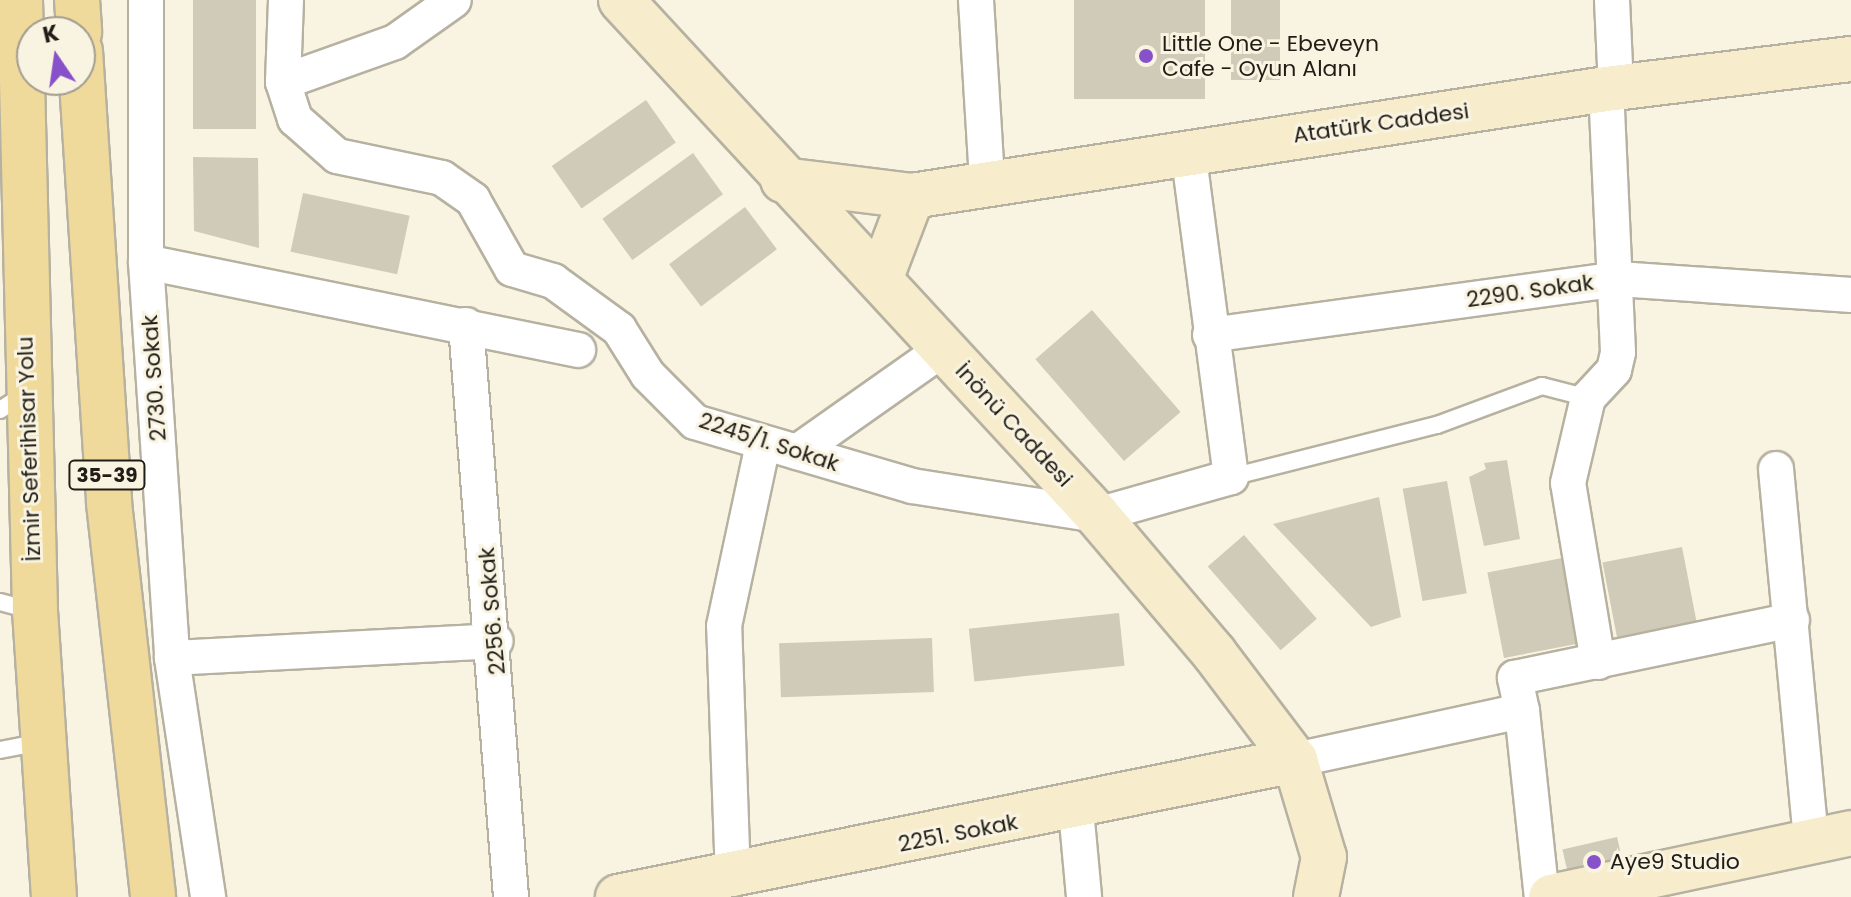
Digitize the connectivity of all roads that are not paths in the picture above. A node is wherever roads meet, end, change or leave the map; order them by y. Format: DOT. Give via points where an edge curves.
graph roads {
  1 [pos="20,0"];
  2 [pos="146,0"];
  3 [pos="286,0"];
  4 [pos="454,0"];
  5 [pos="621,0"];
  6 [pos="976,0"];
  7 [pos="1612,0"];
  8 [pos="1851,59"];
  9 [pos="283,82"];
  10 [pos="1611,89"];
  11 [pos="83,96"];
  12 [pos="1188,152"];
  13 [pos="783,180"];
  14 [pos="987,182"];
  15 [pos="912,196"];
  16 [pos="146,262"];
  17 [pos="881,277"];
  18 [pos="1618,279"];
  19 [pos="1851,295"];
  20 [pos="466,325"];
  21 [pos="1210,335"];
  22 [pos="943,349"];
  23 [pos="578,350"];
  24 [pos="1588,398"];
  25 [pos="13,402"];
  26 [pos="763,444"];
  27 [pos="797,452"];
  28 [pos="1776,469"];
  29 [pos="1231,477"];
  30 [pos="1097,515"];
  31 [pos="18,606"];
  32 [pos="1792,620"];
  33 [pos="496,641"];
  34 [pos="172,658"];
  35 [pos="1598,662"];
  36 [pos="1522,711"];
  37 [pos="43,742"];
  38 [pos="0,750"];
  39 [pos="1295,760"];
  40 [pos="1076,810"];
  41 [pos="1831,837"];
  42 [pos="733,879"];
  43 [pos="54,897"];
  44 [pos="153,897"];
  45 [pos="208,897"];
  46 [pos="511,897"];
  47 [pos="618,897"];
  48 [pos="1084,897"];
  49 [pos="1316,897"];
  50 [pos="1542,897"];
  51 [pos="1551,897"];
  1 -- 25 [label="main road, İzmir Seferihisar Yolu"];
  2 -- 16 [label="street, 2730. Sokak"];
  3 -- 9 [label="street, 2245/1. Sokak"];
  4 -- 9 [label="street" via="395,42"];
  5 -- 13 [label="street, İnönü Caddesi"];
  6 -- 14 [label="street"];
  7 -- 10 [label="street"];
  8 -- 10 [label="street, Atatürk Caddesi"];
  9 -- 26 [label="street, 2245/1. Sokak" via="295,119 337,156 442,178 473,200 512,269 553,281 619,329 648,375 695,422"];
  10 -- 12 [label="street, Atatürk Caddesi"];
  10 -- 18 [label="street"];
  11 -- 44 [label="main road, 35-39" via="109,503"];
  12 -- 14 [label="street, Atatürk Caddesi"];
  12 -- 21 [label="street"];
  13 -- 15 [label="street, Atatürk Caddesi"];
  13 -- 17 [label="street, İnönü Caddesi"];
  14 -- 15 [label="street, Atatürk Caddesi"];
  15 -- 17 [label="street"];
  16 -- 20 [label="street"];
  16 -- 34 [label="street, 2730. Sokak"];
  17 -- 22 [label="street, İnönü Caddesi"];
  18 -- 19 [label="street, 2290. Sokak"];
  18 -- 21 [label="street, 2290. Sokak"];
  18 -- 24 [label="street" via="1614,370"];
  20 -- 23 [label="street"];
  20 -- 33 [label="street, 2256. Sokak"];
  21 -- 29 [label="street"];
  22 -- 27 [label="street"];
  22 -- 30 [label="street, İnönü Caddesi"];
  24 -- 29 [label="lane" via="1542,386 1437,425"];
  24 -- 35 [label="street" via="1568,483"];
  25 -- 31 [label="main road, İzmir Seferihisar Yolu"];
  26 -- 27 [label="street, 2245/1. Sokak"];
  26 -- 42 [label="street" via="724,626"];
  27 -- 30 [label="street, 2245/1. Sokak" via="912,486"];
  28 -- 32 [label="street"];
  29 -- 30 [label="street"];
  30 -- 39 [label="street, İnönü Caddesi"];
  31 -- 37 [label="main road, İzmir Seferihisar Yolu"];
  32 -- 35 [label="street"];
  32 -- 41 [label="street"];
  33 -- 34 [label="street"];
  33 -- 46 [label="street, 2256. Sokak"];
  34 -- 45 [label="street, 2730. Sokak"];
  35 -- 36 [label="street" via="1515,678"];
  36 -- 39 [label="street"];
  36 -- 50 [label="street"];
  37 -- 38 [label="lane"];
  37 -- 43 [label="main road, İzmir Seferihisar Yolu"];
  39 -- 40 [label="street, 2251. Sokak"];
  39 -- 49 [label="street, İnönü Caddesi" via="1324,857"];
  40 -- 42 [label="street, 2251. Sokak"];
  40 -- 48 [label="street"];
  41 -- 51 [label="street"];
  42 -- 47 [label="street, 2251. Sokak"];
}
